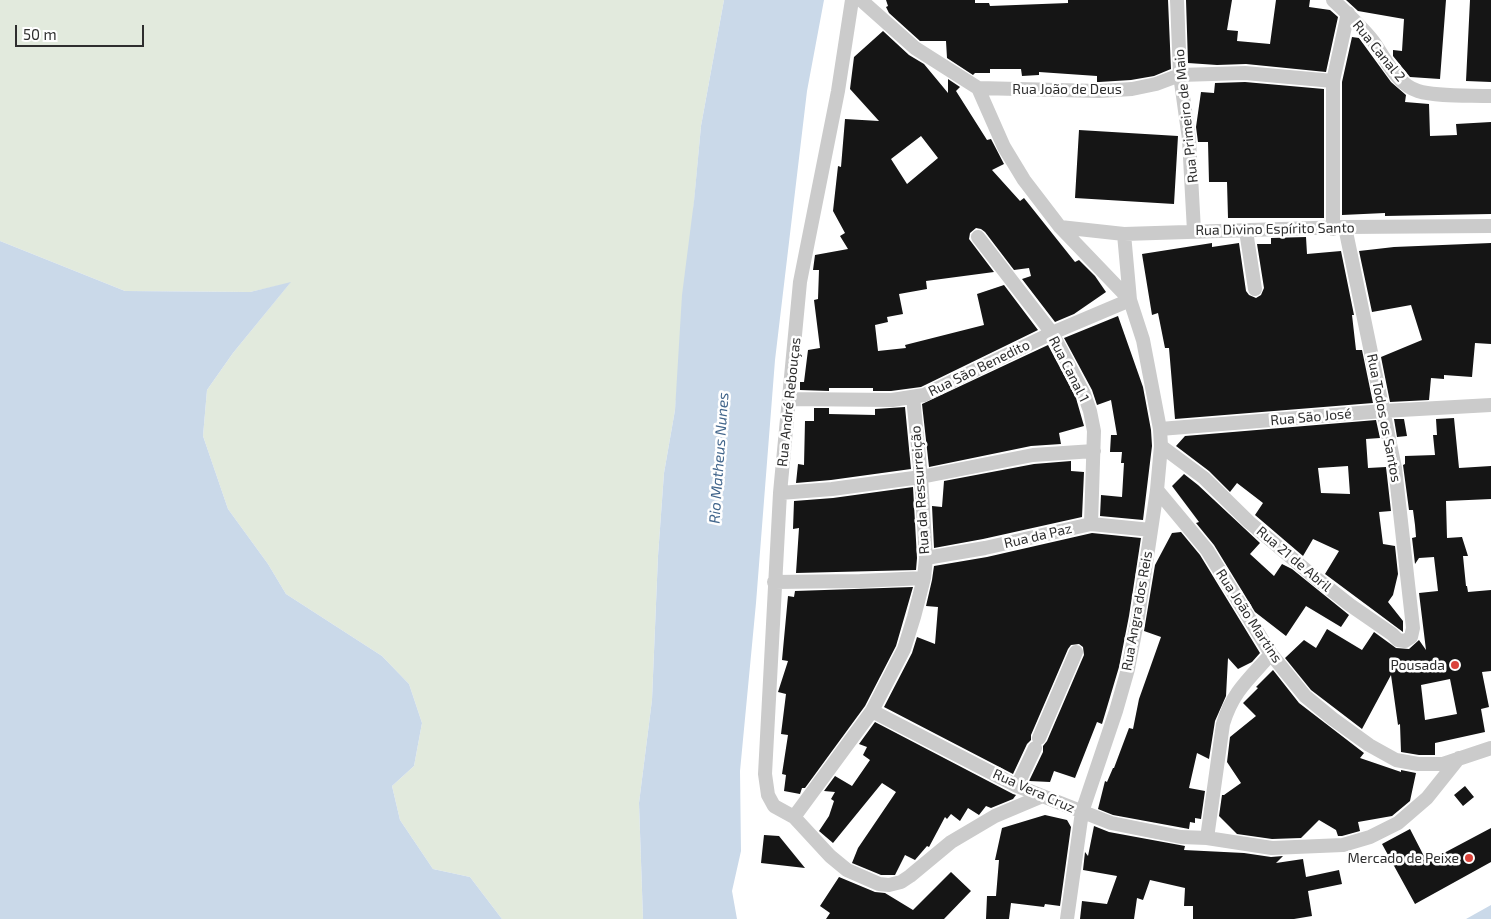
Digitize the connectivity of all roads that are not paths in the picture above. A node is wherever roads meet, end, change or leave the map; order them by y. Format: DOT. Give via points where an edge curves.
graph roads {
  1 [pos="852,0"];
  2 [pos="861,0"];
  3 [pos="1177,0"];
  4 [pos="1333,0"];
  5 [pos="1348,14"];
  6 [pos="1180,75"];
  7 [pos="1333,81"];
  8 [pos="978,88"];
  9 [pos="1491,96"];
  10 [pos="1491,226"];
  11 [pos="1060,227"];
  12 [pos="1339,228"];
  13 [pos="1246,231"];
  14 [pos="1194,232"];
  15 [pos="1124,234"];
  16 [pos="978,237"];
  17 [pos="1255,289"];
  18 [pos="1130,300"];
  19 [pos="1052,333"];
  20 [pos="913,397"];
  21 [pos="790,400"];
  22 [pos="1491,405"];
  23 [pos="1384,410"];
  24 [pos="1160,429"];
  25 [pos="1161,446"];
  26 [pos="1094,451"];
  27 [pos="921,477"];
  28 [pos="1157,490"];
  29 [pos="780,493"];
  30 [pos="1091,524"];
  31 [pos="1151,530"];
  32 [pos="926,558"];
  33 [pos="924,578"];
  34 [pos="774,582"];
  35 [pos="1411,610"];
  36 [pos="1076,652"];
  37 [pos="1272,654"];
  38 [pos="872,711"];
  39 [pos="1491,748"];
  40 [pos="1459,758"];
  41 [pos="1017,786"];
  42 [pos="1040,796"];
  43 [pos="1082,812"];
  44 [pos="794,817"];
  45 [pos="1207,838"];
  46 [pos="1067,919"];
  1 -- 21 [label="street, Rua André Rebouças" via="838,90 800,282"];
  2 -- 8 [label="street" via="915,48"];
  3 -- 6 [label="street, Rua Primeiro de Maio"];
  4 -- 5 [label="street, Rua Canal 2"];
  5 -- 7 [label="street, Rua Todos os Santos"];
  5 -- 9 [label="street, Rua Canal 2" via="1373,41 1405,85 1419,91"];
  6 -- 7 [label="street, Rua João de Deus" via="1245,73"];
  6 -- 8 [label="street, Rua João de Deus" via="1132,89"];
  6 -- 14 [label="street, Rua Primeiro de Maio" via="1189,139"];
  7 -- 12 [label="street, Rua Todos os Santos"];
  8 -- 11 [label="street, Rua Angra dos Reis" via="1004,147 1024,180"];
  10 -- 12 [label="street, Rua Divino Espírito Santo"];
  11 -- 15 [label="street, Rua Divino Espírito Santo"];
  11 -- 18 [label="street, Rua Angra dos Reis"];
  12 -- 13 [label="street, Rua Divino Espírito Santo"];
  12 -- 23 [label="street, Rua Todos os Santos"];
  13 -- 14 [label="street, Rua Divino Espírito Santo"];
  13 -- 17 [label="street"];
  14 -- 15 [label="street, Rua Divino Espírito Santo"];
  15 -- 18 [label="street, Rua Angra dos Reis"];
  16 -- 19 [label="street, Rua Canal 1"];
  18 -- 19 [label="street, Rua São Benedito"];
  18 -- 24 [label="street, Rua Angra dos Reis" via="1144,340"];
  19 -- 20 [label="street, Rua São Benedito" via="924,396"];
  19 -- 26 [label="street, Rua Canal 1" via="1084,394 1094,431"];
  20 -- 21 [label="street, Rua São Benedito"];
  20 -- 27 [label="street, Rua da Ressurreição"];
  21 -- 29 [label="street, Rua André Rebouças"];
  22 -- 23 [label="street, Rua São José"];
  23 -- 24 [label="street, Rua São José"];
  23 -- 35 [label="street, Rua Todos os Santos" via="1395,468"];
  24 -- 25 [label="street, Rua Angra dos Reis"];
  25 -- 28 [label="street, Rua Angra dos Reis"];
  25 -- 35 [label="street, Rua 21 de Abril" via="1204,478 1249,522 1312,575 1398,640 1405,641 1411,637"];
  26 -- 27 [label="street" via="1033,454"];
  26 -- 30 [label="street, Rua Canal 1"];
  27 -- 29 [label="street"];
  27 -- 32 [label="street, Rua da Ressurreição"];
  28 -- 31 [label="street, Rua Angra dos Reis"];
  28 -- 37 [label="street, Rua João Martins" via="1207,550"];
  29 -- 34 [label="street, Rua André Rebouças"];
  30 -- 31 [label="street, Rua da Paz"];
  30 -- 32 [label="street, Rua da Paz"];
  31 -- 43 [label="street, Rua Angra dos Reis" via="1128,669"];
  32 -- 33 [label="street, Rua da Ressurreição"];
  33 -- 34 [label="street"];
  33 -- 38 [label="street, Rua da Ressurreição" via="904,649"];
  34 -- 44 [label="street, Rua André Rebouças" via="765,774 768,795 774,806"];
  36 -- 41 [label="street"];
  37 -- 40 [label="street, Rua João Martins" via="1305,696 1369,746 1396,760 1418,764 1443,764"];
  37 -- 45 [label="street" via="1240,688 1228,710"];
  38 -- 41 [label="street, Rua Vera Cruz"];
  38 -- 44 [label="street, Rua da Ressurreição"];
  39 -- 40 [label="street, Rua João Martins"];
  40 -- 45 [label="street, Rua Vera Cruz" via="1427,798 1398,823 1370,837 1343,845 1272,848"];
  41 -- 42 [label="street, Rua Vera Cruz"];
  42 -- 43 [label="street, Rua Vera Cruz"];
  42 -- 44 [label="street" via="965,833 910,876 889,885 847,870"];
  43 -- 45 [label="street, Rua Vera Cruz" via="1111,823 1155,833"];
  43 -- 46 [label="street, Rua Angra dos Reis"];
}
